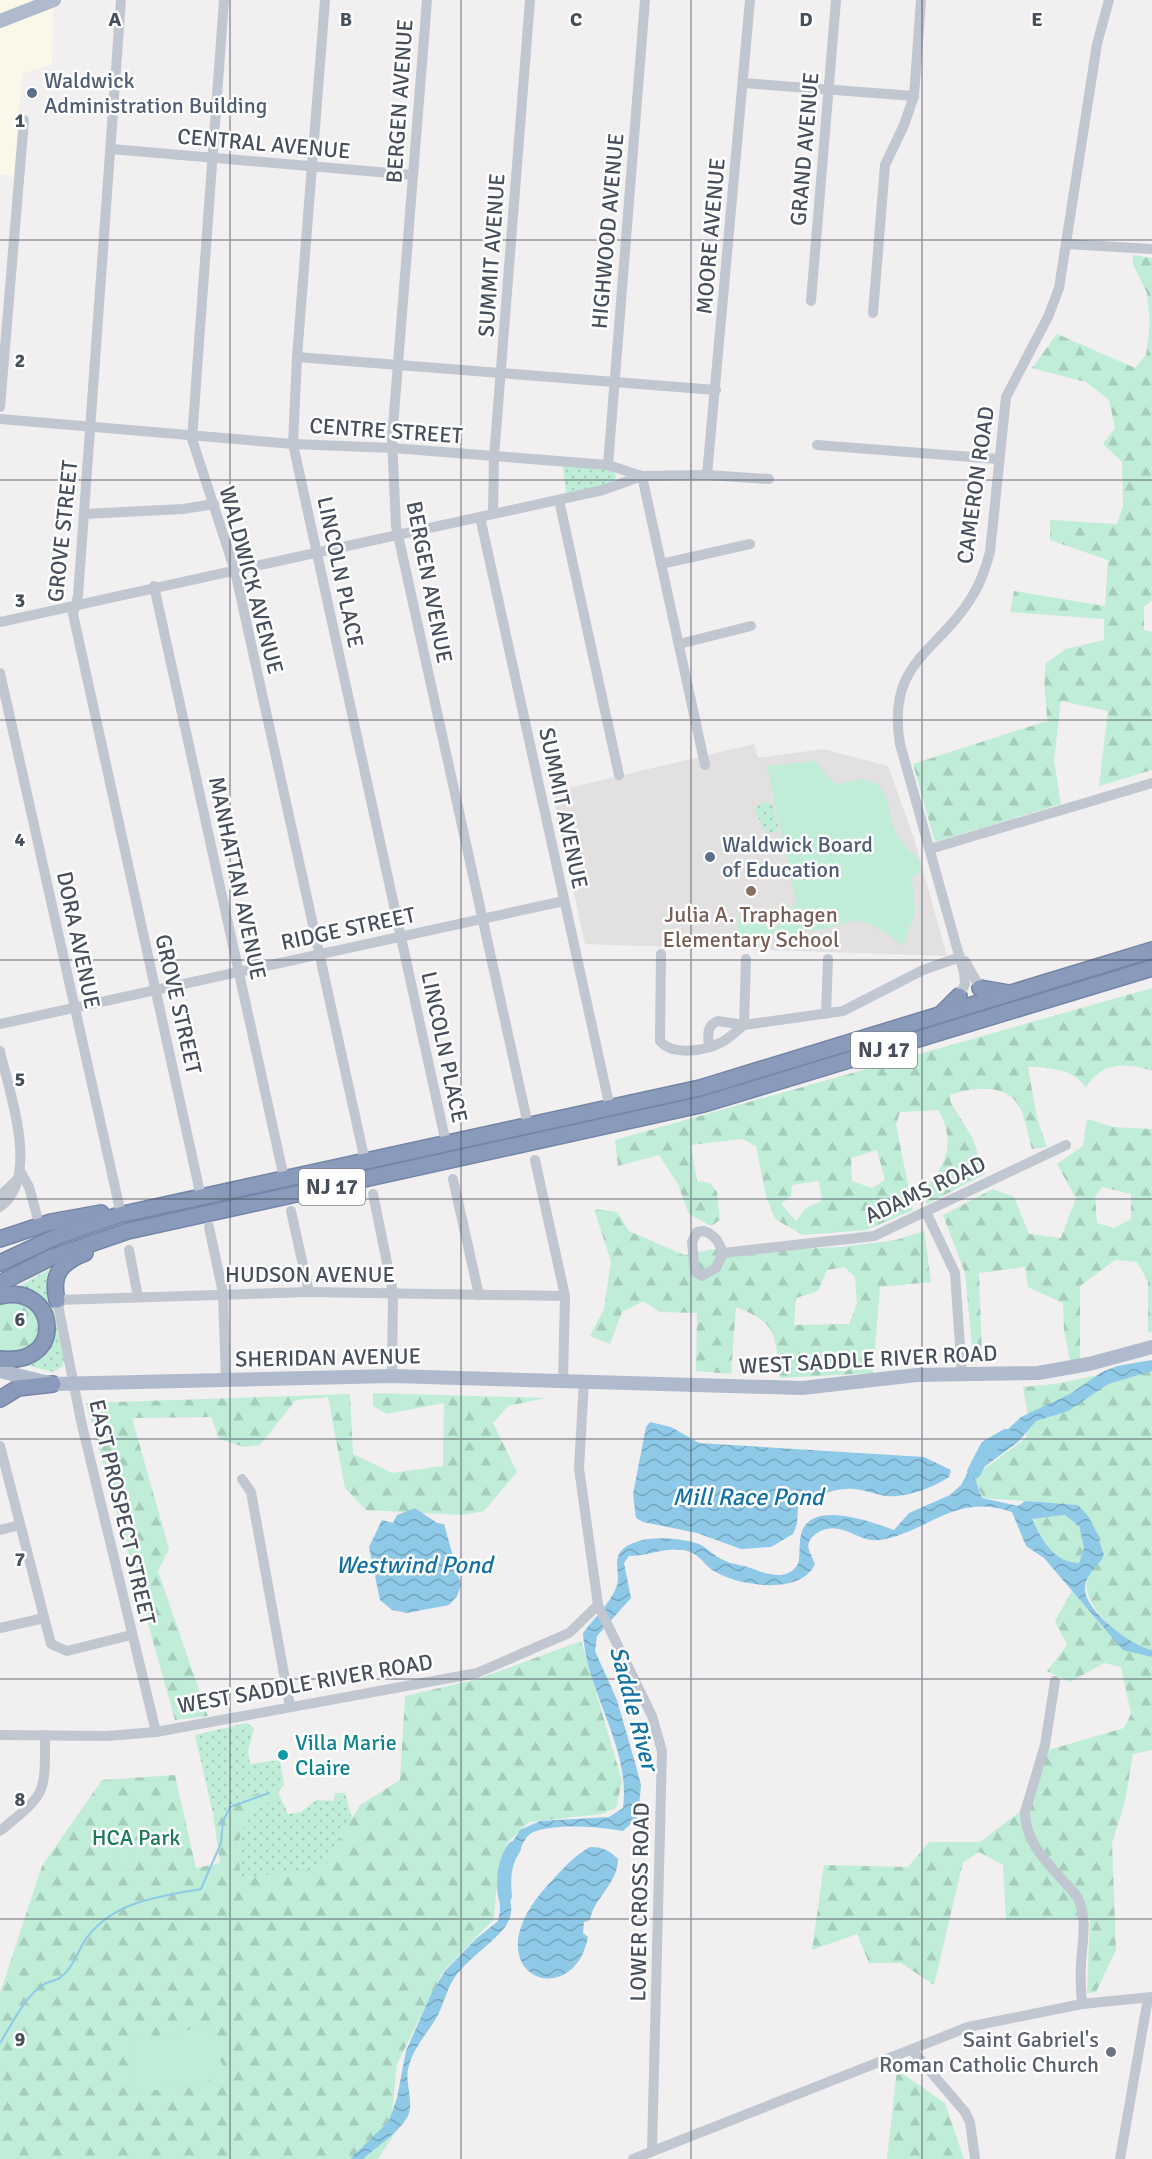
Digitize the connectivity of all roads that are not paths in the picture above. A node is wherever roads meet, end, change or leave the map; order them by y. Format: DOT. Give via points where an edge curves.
graph roads {
  1 [pos="54,0"];
  2 [pos="121,0"];
  3 [pos="224,0"];
  4 [pos="325,0"];
  5 [pos="427,0"];
  6 [pos="530,0"];
  7 [pos="645,0"];
  8 [pos="750,0"];
  9 [pos="836,0"];
  10 [pos="921,0"];
  11 [pos="1109,0"];
  12 [pos="0,21"];
  13 [pos="744,83"];
  14 [pos="828,90"];
  15 [pos="914,96"];
  16 [pos="24,120"];
  17 [pos="111,149"];
  18 [pos="211,158"];
  19 [pos="311,167"];
  20 [pos="413,174"];
  21 [pos="1066,244"];
  22 [pos="1152,249"];
  23 [pos="811,301"];
  24 [pos="873,313"];
  25 [pos="297,357"];
  26 [pos="398,365"];
  27 [pos="501,374"];
  28 [pos="614,381"];
  29 [pos="716,390"];
  30 [pos="0,407"];
  31 [pos="0,419"];
  32 [pos="91,425"];
  33 [pos="192,433"];
  34 [pos="293,444"];
  35 [pos="817,445"];
  36 [pos="392,448"];
  37 [pos="494,457"];
  38 [pos="998,459"];
  39 [pos="608,465"];
  40 [pos="707,475"];
  41 [pos="642,476"];
  42 [pos="769,479"];
  43 [pos="559,500"];
  44 [pos="214,504"];
  45 [pos="84,514"];
  46 [pos="493,514"];
  47 [pos="480,517"];
  48 [pos="398,535"];
  49 [pos="750,544"];
  50 [pos="317,553"];
  51 [pos="661,564"];
  52 [pos="235,571"];
  53 [pos="154,586"];
  54 [pos="76,604"];
  55 [pos="0,622"];
  56 [pos="751,626"];
  57 [pos="679,644"];
  58 [pos="0,673"];
  59 [pos="705,765"];
  60 [pos="619,774"];
  61 [pos="1152,783"];
  62 [pos="930,849"];
  63 [pos="564,901"];
  64 [pos="482,919"];
  65 [pos="401,936"];
  66 [pos="1152,950"];
  67 [pos="319,954"];
  68 [pos="661,954"];
  69 [pos="960,957"];
  70 [pos="746,959"];
  71 [pos="828,959"];
  72 [pos="1152,968"];
  73 [pos="238,972"];
  74 [pos="980,988"];
  75 [pos="155,991"];
  76 [pos="1012,994"];
  77 [pos="960,996"];
  78 [pos="73,1008"];
  79 [pos="826,1014"];
  80 [pos="937,1017"];
  81 [pos="0,1024"];
  82 [pos="744,1025"];
  83 [pos="709,1046"];
  84 [pos="0,1052"];
  85 [pos="610,1108"];
  86 [pos="528,1125"];
  87 [pos="446,1143"];
  88 [pos="1066,1145"];
  89 [pos="535,1160"];
  90 [pos="365,1161"];
  91 [pos="19,1174"];
  92 [pos="284,1178"];
  93 [pos="453,1179"];
  94 [pos="373,1194"];
  95 [pos="0,1196"];
  96 [pos="201,1197"];
  97 [pos="0,1207"];
  98 [pos="291,1211"];
  99 [pos="926,1212"];
  100 [pos="120,1215"];
  101 [pos="37,1216"];
  102 [pos="154,1225"];
  103 [pos="209,1227"];
  104 [pos="0,1239"];
  105 [pos="129,1250"];
  106 [pos="723,1252"];
  107 [pos="0,1263"];
  108 [pos="0,1283"];
  109 [pos="309,1292"];
  110 [pos="393,1292"];
  111 [pos="223,1293"];
  112 [pos="479,1295"];
  113 [pos="0,1296"];
  114 [pos="565,1296"];
  115 [pos="138,1297"];
  116 [pos="57,1300"];
  117 [pos="1152,1347"];
  118 [pos="0,1361"];
  119 [pos="0,1371"];
  120 [pos="962,1375"];
  121 [pos="392,1376"];
  122 [pos="226,1380"];
  123 [pos="564,1380"];
  124 [pos="584,1381"];
  125 [pos="73,1383"];
  126 [pos="53,1384"];
  127 [pos="0,1399"];
  128 [pos="0,1446"];
  129 [pos="242,1479"];
  130 [pos="20,1525"];
  131 [pos="0,1530"];
  132 [pos="599,1607"];
  133 [pos="44,1617"];
  134 [pos="0,1628"];
  135 [pos="131,1635"];
  136 [pos="1055,1681"];
  137 [pos="290,1707"];
  138 [pos="156,1732"];
  139 [pos="0,1735"];
  140 [pos="45,1735"];
  141 [pos="0,1831"];
  142 [pos="1150,1997"];
  143 [pos="1082,2004"];
  144 [pos="912,2049"];
  145 [pos="652,2151"];
  146 [pos="633,2159"];
  147 [pos="975,2159"];
  148 [pos="1120,2159"];
  1 -- 12 [label="main road"];
  2 -- 17 [label="street, GROVE STREET"];
  3 -- 18 [label="street, WALDWICK AVENUE"];
  4 -- 19 [label="street, LINCOLN PLACE"];
  5 -- 20 [label="street, BERGEN AVENUE"];
  6 -- 27 [label="street, SUMMIT AVENUE"];
  7 -- 28 [label="street, HIGHWOOD AVENUE"];
  8 -- 13 [label="street, MOORE AVENUE"];
  9 -- 14 [label="street, GRAND AVENUE"];
  10 -- 15 [label="street"];
  11 -- 21 [label="street, CAMERON ROAD" via="1096,44"];
  13 -- 14 [label="street"];
  13 -- 29 [label="street, MOORE AVENUE"];
  14 -- 15 [label="street"];
  14 -- 23 [label="street, GRAND AVENUE"];
  15 -- 24 [label="street" via="885,165"];
  16 -- 30 [label="street"];
  17 -- 18 [label="street, CENTRAL AVENUE"];
  17 -- 32 [label="street, GROVE STREET"];
  18 -- 19 [label="street, CENTRAL AVENUE"];
  18 -- 33 [label="street, WALDWICK AVENUE"];
  19 -- 20 [label="street, CENTRAL AVENUE"];
  19 -- 25 [label="street, LINCOLN PLACE"];
  20 -- 26 [label="street, BERGEN AVENUE"];
  21 -- 22 [label="street"];
  21 -- 38 [label="street, CAMERON ROAD" via="1055,301 1006,397"];
  25 -- 26 [label="street"];
  25 -- 34 [label="street, LINCOLN PLACE"];
  26 -- 27 [label="street"];
  26 -- 36 [label="street, BERGEN AVENUE"];
  27 -- 28 [label="street"];
  27 -- 37 [label="street, SUMMIT AVENUE"];
  28 -- 29 [label="street"];
  28 -- 39 [label="street, HIGHWOOD AVENUE"];
  29 -- 40 [label="street, MOORE AVENUE"];
  31 -- 32 [label="street, CENTRE STREET"];
  32 -- 33 [label="street, CENTRE STREET"];
  32 -- 45 [label="street, GROVE STREET"];
  33 -- 34 [label="street, CENTRE STREET"];
  33 -- 44 [label="street, WALDWICK AVENUE"];
  34 -- 36 [label="street, CENTRE STREET"];
  34 -- 50 [label="street, LINCOLN PLACE"];
  35 -- 38 [label="street"];
  36 -- 37 [label="street, CENTRE STREET"];
  36 -- 48 [label="street, BERGEN AVENUE"];
  37 -- 39 [label="street, CENTRE STREET"];
  37 -- 46 [label="street, SUMMIT AVENUE"];
  38 -- 62 [label="street, CAMERON ROAD" via="990,552 981,581 963,610 913,666 898,705 900,744"];
  39 -- 41 [label="street, CENTRE STREET"];
  40 -- 41 [label="street, CENTRE STREET"];
  40 -- 42 [label="street, CENTRE STREET"];
  41 -- 43 [label="street"];
  41 -- 51 [label="street"];
  43 -- 46 [label="street"];
  43 -- 60 [label="street"];
  44 -- 45 [label="street"];
  44 -- 52 [label="street, WALDWICK AVENUE"];
  45 -- 54 [label="street, GROVE STREET"];
  46 -- 47 [label="street"];
  47 -- 48 [label="street"];
  47 -- 63 [label="street, SUMMIT AVENUE"];
  48 -- 50 [label="street"];
  48 -- 64 [label="street, BERGEN AVENUE"];
  49 -- 51 [label="street"];
  50 -- 52 [label="street"];
  50 -- 65 [label="street, LINCOLN PLACE"];
  51 -- 57 [label="street"];
  52 -- 53 [label="street"];
  52 -- 67 [label="street, WALDWICK AVENUE"];
  53 -- 54 [label="street"];
  53 -- 73 [label="street, MANHATTAN AVENUE"];
  54 -- 55 [label="street"];
  54 -- 75 [label="street, GROVE STREET" via="73,614"];
  56 -- 57 [label="street"];
  57 -- 59 [label="street"];
  58 -- 78 [label="street, DORA AVENUE"];
  61 -- 62 [label="street"];
  62 -- 69 [label="street, CAMERON ROAD"];
  63 -- 64 [label="street, RIDGE STREET"];
  63 -- 85 [label="street, SUMMIT AVENUE"];
  64 -- 65 [label="street, RIDGE STREET"];
  64 -- 86 [label="street, BERGEN AVENUE"];
  65 -- 67 [label="street, RIDGE STREET"];
  65 -- 87 [label="street, LINCOLN PLACE"];
  66 -- 76 [label="highway, NJ 17"];
  67 -- 73 [label="street, RIDGE STREET"];
  67 -- 90 [label="street, WALDWICK AVENUE"];
  68 -- 83 [label="street" via="660,1041 664,1047 684,1050"];
  69 -- 74 [label="street, CAMERON ROAD"];
  69 -- 77 [label="street, CAMERON ROAD" via="965,984"];
  69 -- 79 [label="street" via="923,970 855,1006"];
  70 -- 82 [label="street"];
  71 -- 79 [label="street"];
  72 -- 102 [label="highway, NJ 17" via="704,1104"];
  73 -- 75 [label="street, RIDGE STREET"];
  73 -- 92 [label="street, MANHATTAN AVENUE"];
  74 -- 76 [label="highway"];
  75 -- 78 [label="street, RIDGE STREET"];
  75 -- 96 [label="street, GROVE STREET"];
  76 -- 80 [label="highway, NJ 17"];
  77 -- 80 [label="highway"];
  78 -- 81 [label="street, RIDGE STREET"];
  78 -- 100 [label="street, DORA AVENUE"];
  79 -- 82 [label="street"];
  80 -- 85 [label="highway, NJ 17" via="700,1088"];
  82 -- 83 [label="street"];
  82 -- 83 [label="street" via="713,1023 708,1033"];
  84 -- 91 [label="street" via="17,1130"];
  85 -- 86 [label="highway, NJ 17"];
  86 -- 87 [label="highway, NJ 17"];
  87 -- 90 [label="highway, NJ 17"];
  88 -- 99 [label="street, ADAMS ROAD"];
  89 -- 114 [label="street"];
  90 -- 92 [label="highway, NJ 17"];
  91 -- 95 [label="street"];
  91 -- 97 [label="street" via="15,1193"];
  91 -- 101 [label="street" via="30,1191"];
  92 -- 96 [label="highway, NJ 17"];
  93 -- 112 [label="street"];
  94 -- 110 [label="street"];
  96 -- 100 [label="highway, NJ 17"];
  98 -- 109 [label="street"];
  99 -- 106 [label="street, ADAMS ROAD" via="864,1239"];
  99 -- 120 [label="street" via="956,1273"];
  100 -- 104 [label="highway" via="95,1213"];
  100 -- 107 [label="highway, NJ 17" via="58,1236"];
  102 -- 108 [label="highway, NJ 17" via="77,1247"];
  102 -- 116 [label="highway" via="67,1262 55,1278"];
  103 -- 111 [label="street"];
  105 -- 115 [label="street"];
  109 -- 110 [label="street, HUDSON AVENUE"];
  109 -- 111 [label="street, HUDSON AVENUE"];
  110 -- 112 [label="street, HUDSON AVENUE"];
  110 -- 121 [label="street"];
  111 -- 115 [label="street, HUDSON AVENUE"];
  111 -- 122 [label="street"];
  112 -- 114 [label="street, HUDSON AVENUE"];
  113 -- 118 [label="highway" via="17,1294 31,1299 43,1310 47,1330 43,1344 32,1355"];
  114 -- 123 [label="street"];
  115 -- 116 [label="street, HUDSON AVENUE"];
  116 -- 125 [label="street, EAST PROSPECT STREET"];
  117 -- 120 [label="main road, WEST SADDLE RIVER ROAD" via="1063,1369"];
  118 -- 125 [label="main road, SHERIDAN AVENUE"];
  119 -- 126 [label="main road, SHERIDAN AVENUE"];
  120 -- 124 [label="main road, WEST SADDLE RIVER ROAD" via="917,1375 802,1388"];
  121 -- 122 [label="main road, SHERIDAN AVENUE"];
  121 -- 123 [label="main road, SHERIDAN AVENUE"];
  122 -- 125 [label="main road, SHERIDAN AVENUE"];
  123 -- 124 [label="main road, SHERIDAN AVENUE"];
  124 -- 132 [label="street, LOWER CROSS ROAD" via="579,1468"];
  125 -- 126 [label="main road, SHERIDAN AVENUE"];
  125 -- 135 [label="street, EAST PROSPECT STREET"];
  126 -- 127 [label="highway" via="24,1386"];
  128 -- 130 [label="street"];
  129 -- 137 [label="street" via="250,1492"];
  130 -- 131 [label="street"];
  130 -- 133 [label="street"];
  132 -- 137 [label="street, WEST SADDLE RIVER ROAD" via="569,1633 477,1673"];
  132 -- 145 [label="street, LOWER CROSS ROAD" via="652,1716 662,1751"];
  133 -- 134 [label="street"];
  133 -- 135 [label="street" via="51,1644 61,1650"];
  135 -- 138 [label="street, EAST PROSPECT STREET"];
  136 -- 143 [label="street" via="1045,1745 1024,1822 1030,1840 1082,1908"];
  137 -- 138 [label="street, WEST SADDLE RIVER ROAD"];
  138 -- 140 [label="street, WEST SADDLE RIVER ROAD"];
  139 -- 140 [label="street, WEST SADDLE RIVER ROAD"];
  140 -- 141 [label="street" via="45,1780 40,1795"];
  142 -- 143 [label="street"];
  142 -- 148 [label="street"];
  143 -- 144 [label="street" via="987,2022"];
  144 -- 145 [label="street"];
  144 -- 147 [label="street" via="965,2112"];
  145 -- 146 [label="street"];
}
